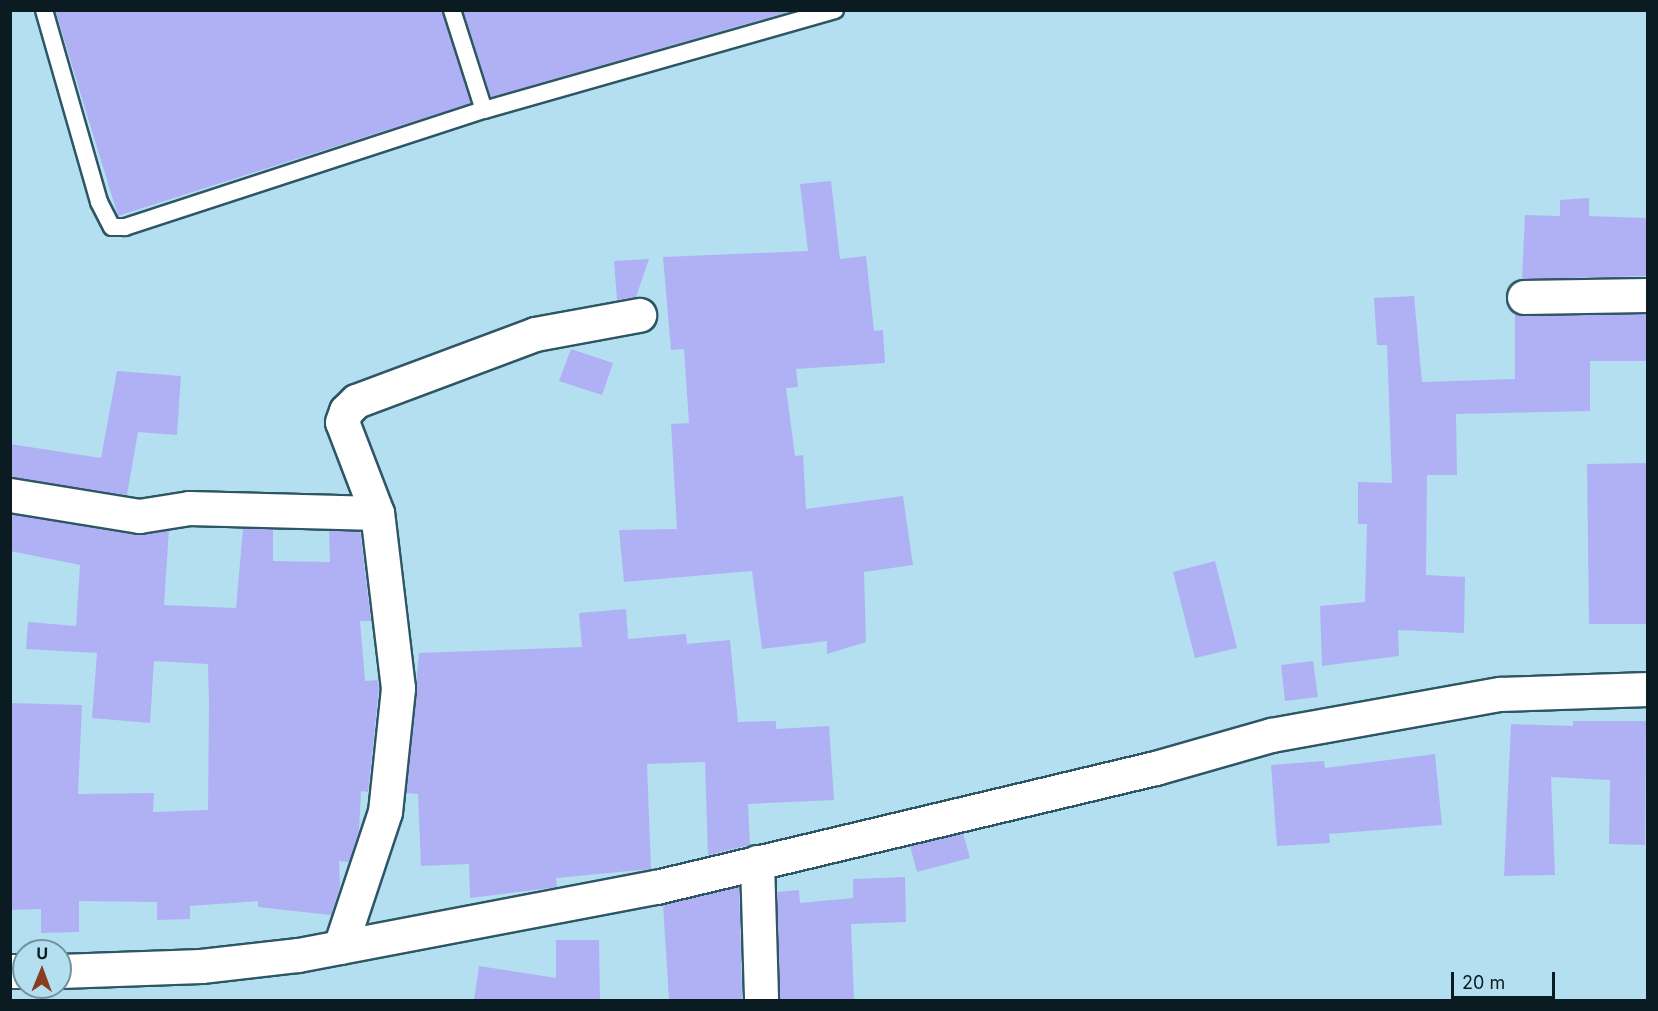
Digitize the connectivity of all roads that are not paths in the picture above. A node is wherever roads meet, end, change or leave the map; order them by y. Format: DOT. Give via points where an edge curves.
graph roads {
  1 [pos="44,10"];
  2 [pos="452,10"];
  3 [pos="835,10"];
  4 [pos="484,110"];
  5 [pos="1647,296"];
  6 [pos="1524,297"];
  7 [pos="639,315"];
  8 [pos="10,495"];
  9 [pos="377,513"];
  10 [pos="1647,689"];
  11 [pos="757,862"];
  12 [pos="340,947"];
  13 [pos="72,970"];
  14 [pos="761,1000"];
  1 -- 4 [label="lane" via="99,202 112,227 124,227"];
  2 -- 4 [label="lane"];
  3 -- 4 [label="lane"];
  5 -- 6 [label="street"];
  7 -- 9 [label="street" via="535,334 356,401 342,422"];
  8 -- 9 [label="street" via="139,516 189,508"];
  9 -- 12 [label="street" via="398,688 394,762 385,812"];
  10 -- 11 [label="street" via="1500,694 1271,735 1155,768"];
  11 -- 12 [label="street"];
  11 -- 14 [label="street"];
  12 -- 13 [label="street" via="201,966"];
}
